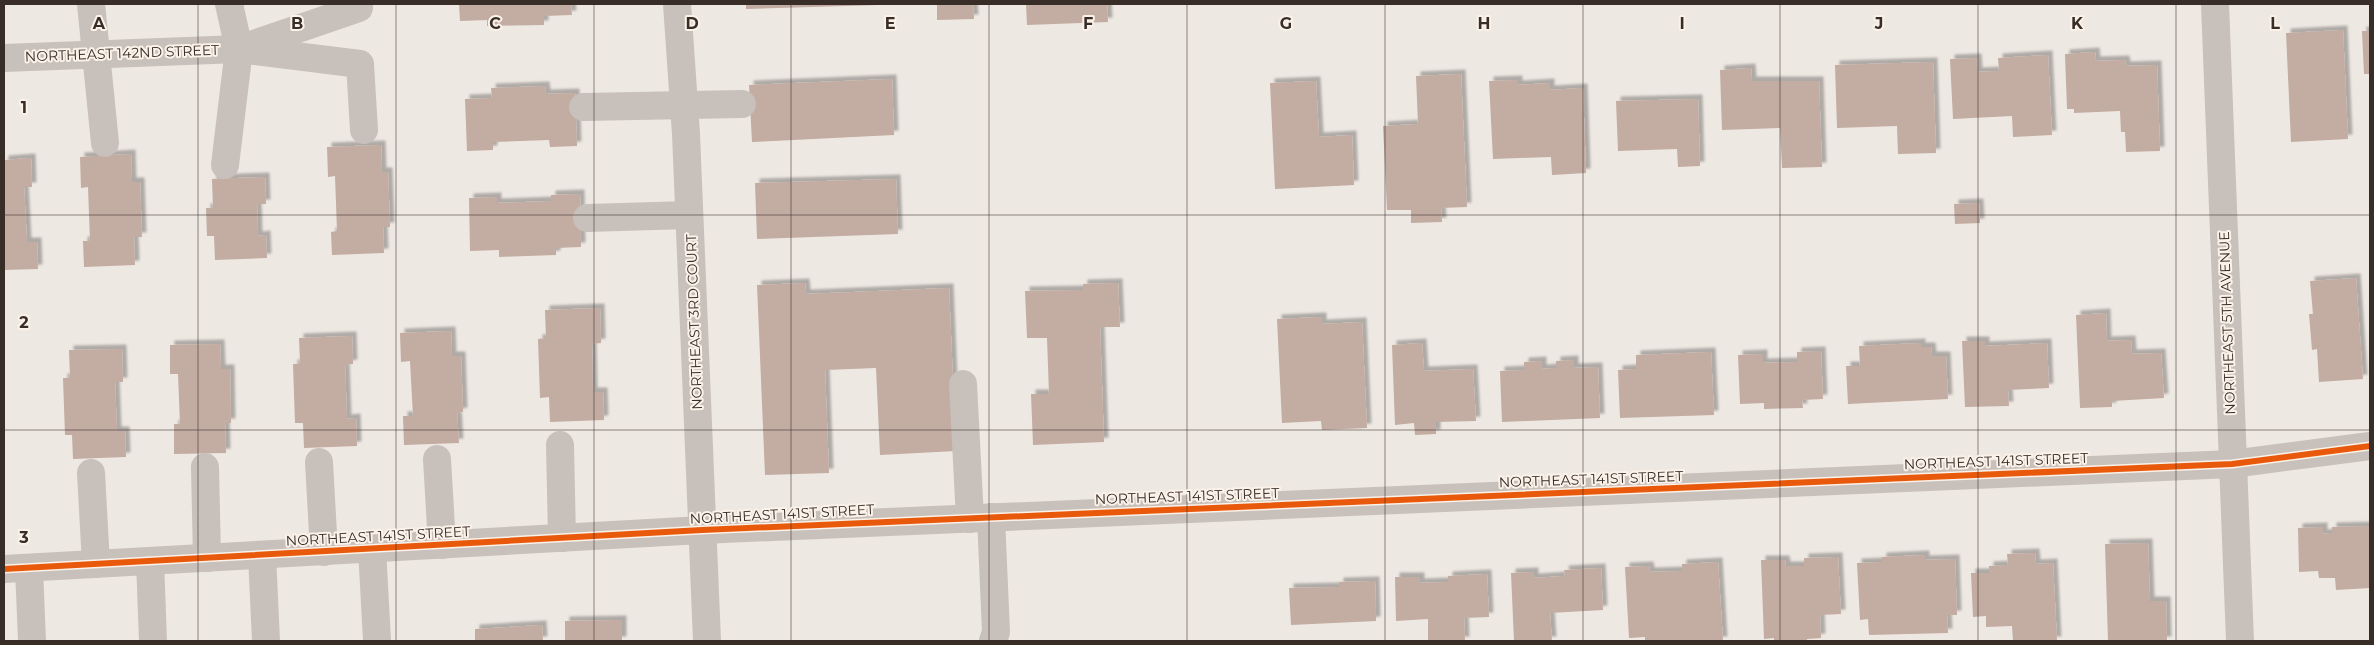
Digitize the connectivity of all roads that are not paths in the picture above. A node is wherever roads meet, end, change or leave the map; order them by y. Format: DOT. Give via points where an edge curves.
graph roads {
  1 [pos="91,4"];
  2 [pos="229,4"];
  3 [pos="358,4"];
  4 [pos="677,4"];
  5 [pos="2215,4"];
  6 [pos="239,49"];
  7 [pos="95,54"];
  8 [pos="4,58"];
  9 [pos="742,104"];
  10 [pos="684,105"];
  11 [pos="583,108"];
  12 [pos="364,130"];
  13 [pos="105,143"];
  14 [pos="225,165"];
  15 [pos="689,215"];
  16 [pos="587,218"];
  17 [pos="963,384"];
  18 [pos="560,445"];
  19 [pos="2370,446"];
  20 [pos="437,459"];
  21 [pos="319,462"];
  22 [pos="2232,464"];
  23 [pos="205,467"];
  24 [pos="91,473"];
  25 [pos="980,518"];
  26 [pos="702,530"];
  27 [pos="562,538"];
  28 [pos="442,545"];
  29 [pos="372,549"];
  30 [pos="324,552"];
  31 [pos="262,555"];
  32 [pos="207,558"];
  33 [pos="150,561"];
  34 [pos="96,564"];
  35 [pos="16,568"];
  36 [pos="995,636"];
  37 [pos="378,640"];
  38 [pos="32,641"];
  39 [pos="153,641"];
  40 [pos="266,641"];
  41 [pos="707,641"];
  42 [pos="970,641"];
  43 [pos="2240,641"];
  1 -- 7 [label="street"];
  2 -- 6 [label="street"];
  3 -- 6 [label="street" via="359,8"];
  4 -- 10 [label="street, NORTHEAST 3RD COURT"];
  5 -- 22 [label="street, NORTHEAST 5TH AVENUE"];
  6 -- 7 [label="street, NORTHEAST 142ND STREET"];
  6 -- 12 [label="street" via="360,64"];
  6 -- 14 [label="street"];
  7 -- 8 [label="street, NORTHEAST 142ND STREET"];
  7 -- 13 [label="street"];
  9 -- 10 [label="street"];
  10 -- 11 [label="street"];
  10 -- 15 [label="street, NORTHEAST 3RD COURT"];
  15 -- 16 [label="street"];
  15 -- 26 [label="street, NORTHEAST 3RD COURT"];
  17 -- 25 [label="street"];
  18 -- 27 [label="street"];
  19 -- 22 [label="street, NORTHEAST 141ST STREET"];
  20 -- 28 [label="street"];
  21 -- 30 [label="street"];
  22 -- 25 [label="street, NORTHEAST 141ST STREET"];
  22 -- 43 [label="street, NORTHEAST 5TH AVENUE"];
  23 -- 32 [label="street"];
  24 -- 34 [label="street"];
  25 -- 26 [label="street, NORTHEAST 141ST STREET"];
  25 -- 36 [label="street"];
  26 -- 27 [label="street, NORTHEAST 141ST STREET"];
  26 -- 41 [label="street, NORTHEAST 3RD COURT"];
  27 -- 28 [label="street, NORTHEAST 141ST STREET"];
  28 -- 29 [label="street, NORTHEAST 141ST STREET"];
  29 -- 30 [label="street, NORTHEAST 141ST STREET"];
  29 -- 37 [label="street"];
  30 -- 31 [label="street, NORTHEAST 141ST STREET"];
  31 -- 32 [label="street, NORTHEAST 141ST STREET"];
  31 -- 40 [label="street"];
  32 -- 33 [label="street, NORTHEAST 141ST STREET"];
  33 -- 34 [label="street, NORTHEAST 141ST STREET"];
  33 -- 39 [label="street"];
  34 -- 35 [label="street, NORTHEAST 141ST STREET"];
  35 -- 38 [label="street"];
  36 -- 42 [label="street"];
}
